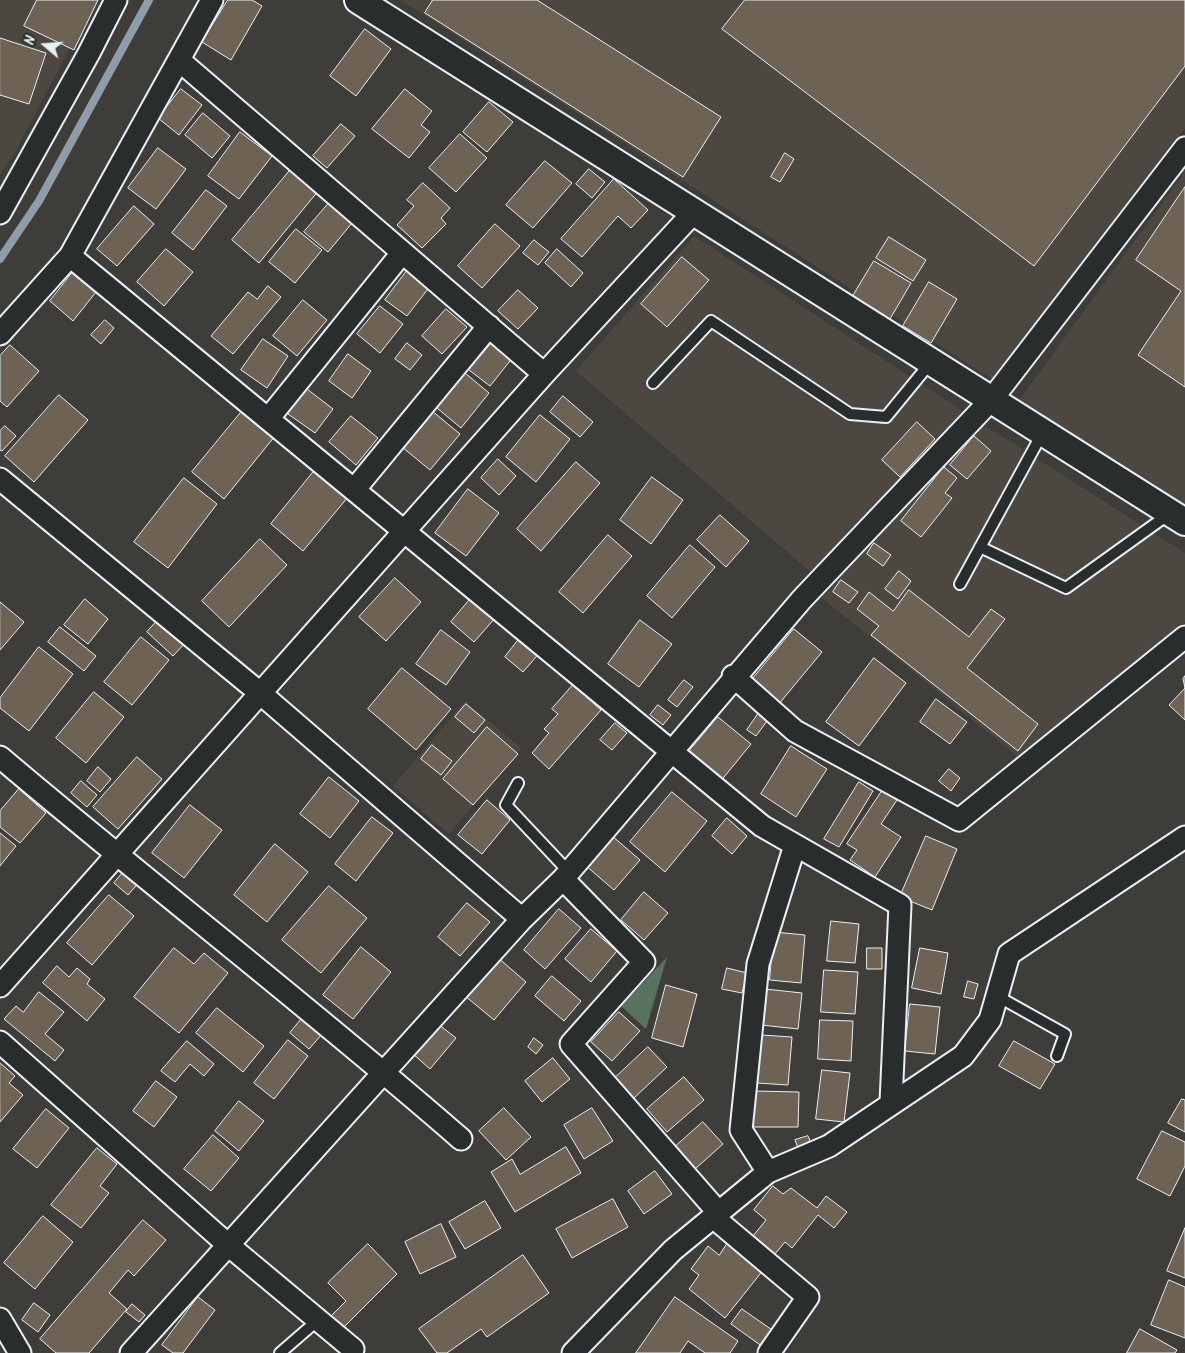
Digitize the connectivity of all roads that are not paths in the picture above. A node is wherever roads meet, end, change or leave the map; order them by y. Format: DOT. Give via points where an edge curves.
graph roads {
  1 [pos="116,0"];
  2 [pos="212,0"];
  3 [pos="358,0"];
  4 [pos="180,61"];
  5 [pos="1185,148"];
  6 [pos="694,212"];
  7 [pos="0,213"];
  8 [pos="402,252"];
  9 [pos="70,256"];
  10 [pos="489,326"];
  11 [pos="0,334"];
  12 [pos="932,362"];
  13 [pos="544,374"];
  14 [pos="653,383"];
  15 [pos="992,399"];
  16 [pos="268,419"];
  17 [pos="1043,432"];
  18 [pos="0,479"];
  19 [pos="354,490"];
  20 [pos="1178,518"];
  21 [pos="405,532"];
  22 [pos="980,547"];
  23 [pos="960,584"];
  24 [pos="1185,638"];
  25 [pos="733,676"];
  26 [pos="260,693"];
  27 [pos="672,750"];
  28 [pos="0,756"];
  29 [pos="518,783"];
  30 [pos="1185,837"];
  31 [pos="795,845"];
  32 [pos="116,856"];
  33 [pos="566,875"];
  34 [pos="522,919"];
  35 [pos="0,986"];
  36 [pos="997,996"];
  37 [pos="0,1042"];
  38 [pos="1057,1056"];
  39 [pos="384,1072"];
  40 [pos="891,1102"];
  41 [pos="461,1140"];
  42 [pos="768,1172"];
  43 [pos="715,1214"];
  44 [pos="227,1244"];
  45 [pos="0,1319"];
  46 [pos="318,1320"];
  47 [pos="353,1349"];
  48 [pos="20,1353"];
  49 [pos="131,1353"];
  50 [pos="280,1353"];
  51 [pos="573,1353"];
  52 [pos="769,1353"];
  1 -- 7 [label="street"];
  2 -- 4 [label="street"];
  3 -- 6 [label="street"];
  4 -- 8 [label="street"];
  4 -- 9 [label="street"];
  5 -- 15 [label="street"];
  6 -- 12 [label="street"];
  6 -- 13 [label="street"];
  8 -- 10 [label="street"];
  8 -- 16 [label="street"];
  9 -- 11 [label="street"];
  9 -- 16 [label="street"];
  10 -- 13 [label="street"];
  10 -- 19 [label="street"];
  12 -- 14 [label="lane" via="886,417 850,414 711,321"];
  12 -- 15 [label="street"];
  13 -- 21 [label="street"];
  15 -- 17 [label="street"];
  15 -- 25 [label="street"];
  16 -- 19 [label="street"];
  17 -- 20 [label="street"];
  17 -- 22 [label="lane"];
  18 -- 26 [label="street"];
  19 -- 21 [label="street"];
  20 -- 22 [label="lane" via="1066,588"];
  21 -- 26 [label="street"];
  21 -- 27 [label="street"];
  22 -- 23 [label="lane"];
  24 -- 25 [label="street" via="959,820 795,732"];
  25 -- 27 [label="street"];
  26 -- 32 [label="street"];
  26 -- 34 [label="street"];
  27 -- 31 [label="street" via="762,826"];
  27 -- 33 [label="street"];
  28 -- 32 [label="street"];
  29 -- 33 [label="lane" via="506,805"];
  30 -- 36 [label="street" via="1009,954"];
  31 -- 40 [label="street" via="900,905"];
  31 -- 42 [label="street" via="758,964 741,1130"];
  32 -- 35 [label="street"];
  32 -- 39 [label="street"];
  33 -- 34 [label="street"];
  33 -- 43 [label="street" via="644,962 571,1044"];
  34 -- 39 [label="street"];
  36 -- 38 [label="lane" via="1065,1034"];
  36 -- 40 [label="street" via="990,1020 963,1056"];
  37 -- 44 [label="street"];
  39 -- 41 [label="street"];
  39 -- 44 [label="street"];
  40 -- 42 [label="street" via="829,1146"];
  42 -- 43 [label="street"];
  43 -- 51 [label="street" via="673,1250"];
  43 -- 52 [label="street" via="808,1297"];
  44 -- 46 [label="street"];
  44 -- 49 [label="street"];
  45 -- 48 [label="street"];
  46 -- 47 [label="street"];
  46 -- 50 [label="lane"];
}
